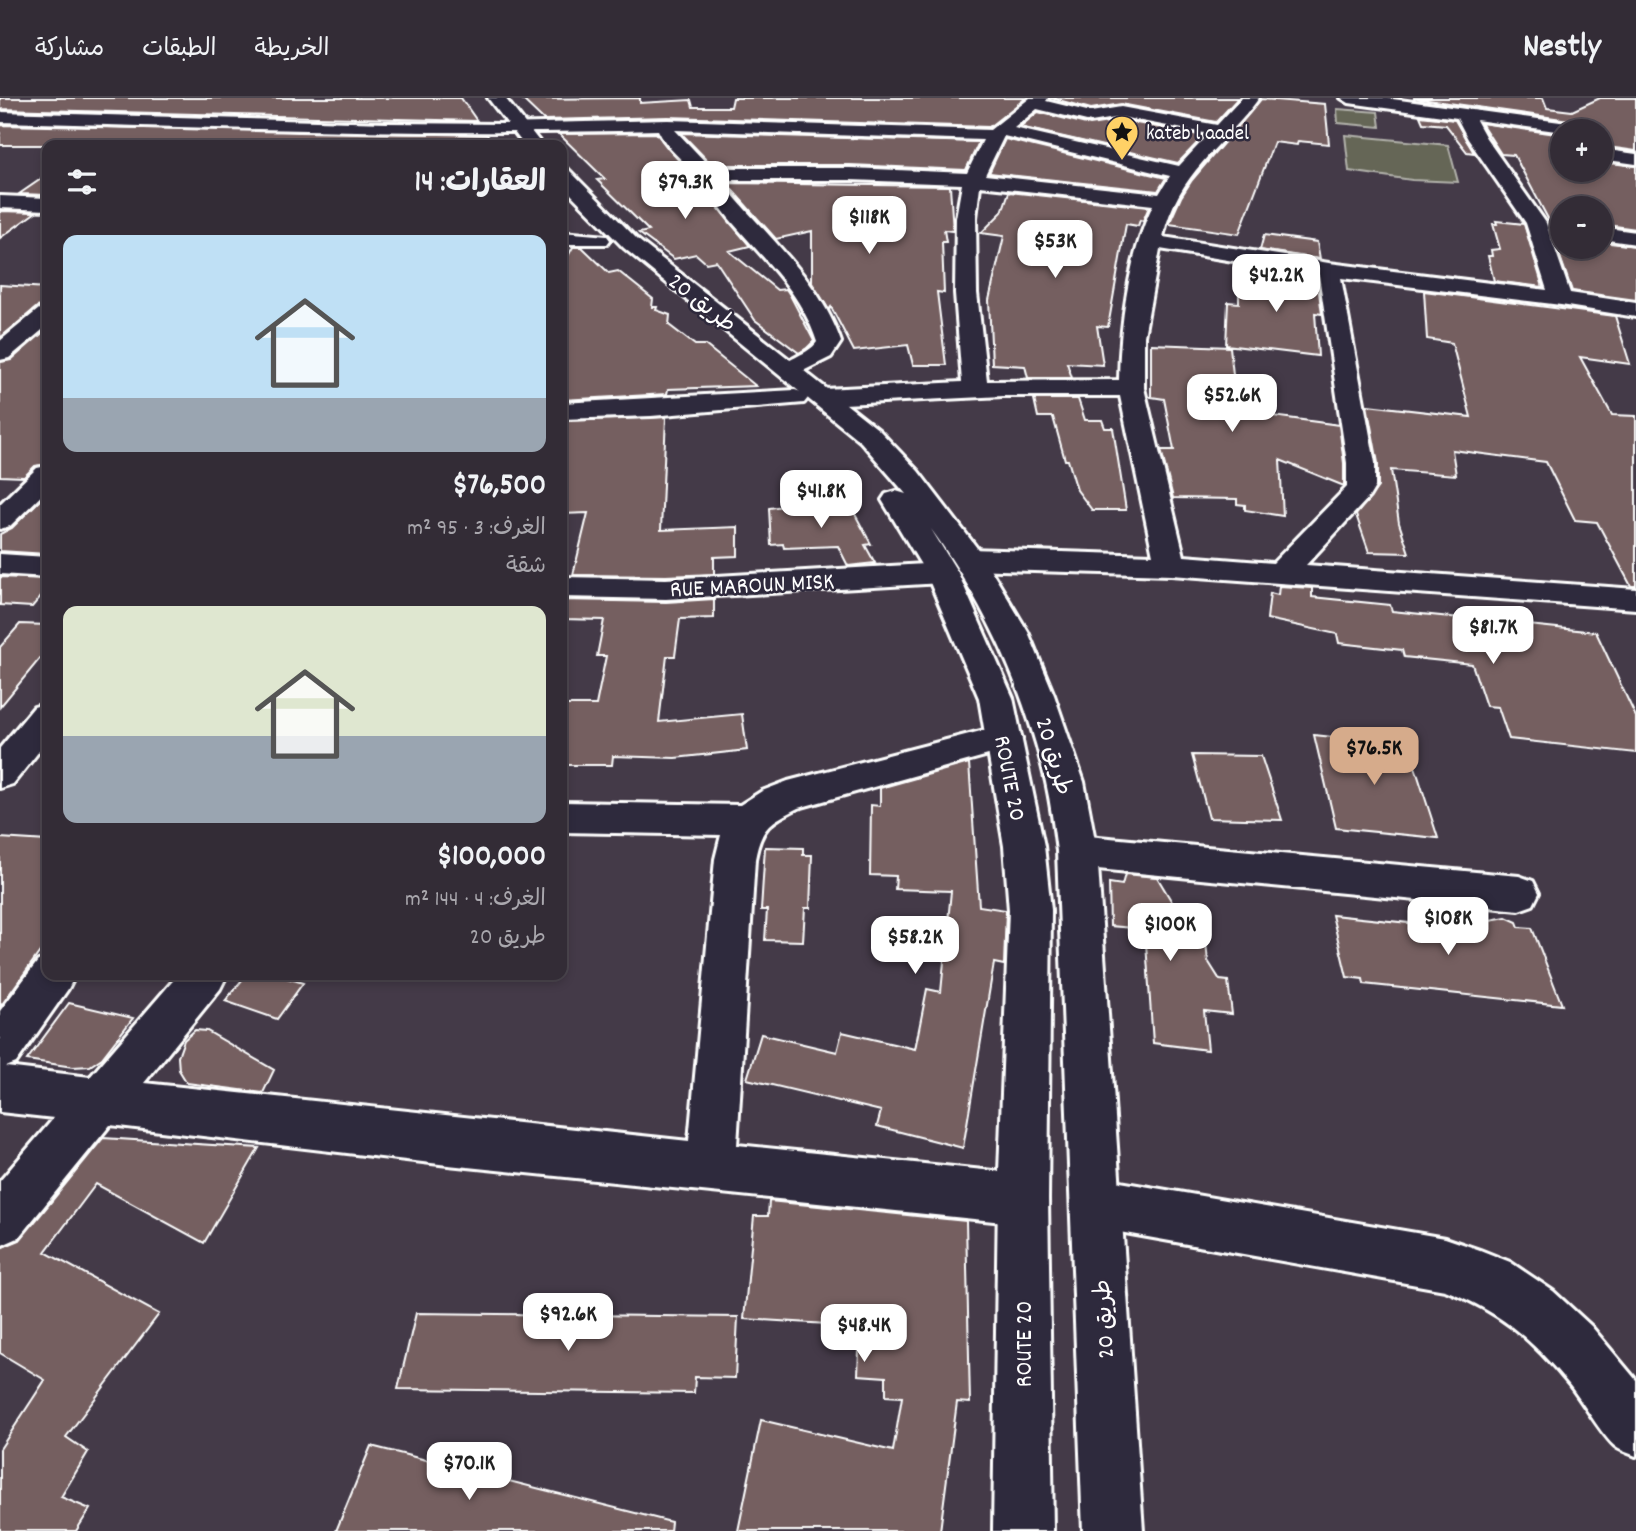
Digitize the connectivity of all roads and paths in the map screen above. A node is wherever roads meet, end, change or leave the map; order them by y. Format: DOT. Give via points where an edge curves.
graph roads {
  1 [pos="477,98"];
  2 [pos="496,98"];
  3 [pos="1251,98"];
  4 [pos="1349,98"];
  5 [pos="1037,100"];
  6 [pos="65,104"];
  7 [pos="649,104"];
  8 [pos="1436,104"];
  9 [pos="1565,108"];
  10 [pos="1464,114"];
  11 [pos="0,117"];
  12 [pos="47,117"];
  13 [pos="1574,119"];
  14 [pos="212,123"];
  15 [pos="649,125"];
  16 [pos="668,125"];
  17 [pos="1550,125"];
  18 [pos="493,129"];
  19 [pos="518,129"];
  20 [pos="1220,131"];
  21 [pos="998,132"];
  22 [pos="383,136"];
  23 [pos="1477,139"];
  24 [pos="194,140"];
  25 [pos="504,140"];
  26 [pos="528,140"];
  27 [pos="1502,142"];
  28 [pos="1613,156"];
  29 [pos="1636,159"];
  30 [pos="1183,173"];
  31 [pos="706,174"];
  32 [pos="567,179"];
  33 [pos="972,179"];
  34 [pos="1164,200"];
  35 [pos="42,204"];
  36 [pos="3,205"];
  37 [pos="567,205"];
  38 [pos="1536,223"];
  39 [pos="1550,225"];
  40 [pos="1613,235"];
  41 [pos="1636,238"];
  42 [pos="567,239"];
  43 [pos="600,240"];
  44 [pos="1151,241"];
  45 [pos="1329,270"];
  46 [pos="1561,298"];
  47 [pos="1636,310"];
  48 [pos="42,316"];
  49 [pos="14,318"];
  50 [pos="42,318"];
  51 [pos="0,353"];
  52 [pos="803,388"];
  53 [pos="1131,388"];
  54 [pos="975,390"];
  55 [pos="567,411"];
  56 [pos="42,479"];
  57 [pos="0,520"];
  58 [pos="0,564"];
  59 [pos="1171,565"];
  60 [pos="956,566"];
  61 [pos="42,567"];
  62 [pos="1283,572"];
  63 [pos="567,587"];
  64 [pos="1636,599"];
  65 [pos="42,722"];
  66 [pos="1004,738"];
  67 [pos="0,774"];
  68 [pos="567,817"];
  69 [pos="746,820"];
  70 [pos="1077,851"];
  71 [pos="1519,894"];
  72 [pos="49,980"];
  73 [pos="201,980"];
  74 [pos="0,1048"];
  75 [pos="0,1089"];
  76 [pos="99,1101"];
  77 [pos="711,1168"];
  78 [pos="1023,1199"];
  79 [pos="1097,1203"];
  80 [pos="0,1220"];
  81 [pos="1636,1427"];
  82 [pos="1023,1531"];
  83 [pos="1113,1531"];
  1 -- 18 [label="street"];
  2 -- 19 [label="street"];
  3 -- 20 [label="street"];
  4 -- 8 [label="street"];
  5 -- 20 [label="street" via="1091,117 1121,112"];
  5 -- 21 [label="street"];
  6 -- 12 [label="street"];
  7 -- 15 [label="street"];
  8 -- 10 [label="street"];
  9 -- 13 [label="street"];
  10 -- 17 [label="street"];
  10 -- 23 [label="street"];
  11 -- 12 [label="street"];
  12 -- 14 [label="street"];
  14 -- 22 [label="street"];
  14 -- 24 [label="street"];
  15 -- 16 [label="street"];
  15 -- 19 [label="street"];
  16 -- 21 [label="street"];
  16 -- 31 [label="street" via="670,139"];
  18 -- 19 [label="street"];
  18 -- 22 [label="street"];
  18 -- 25 [label="street"];
  19 -- 26 [label="street"];
  20 -- 30 [label="street"];
  21 -- 30 [label="street"];
  21 -- 33 [label="street"];
  23 -- 27 [label="street"];
  23 -- 38 [label="street"];
  28 -- 29 [label="street"];
  30 -- 34 [label="street"];
  31 -- 33 [label="street"];
  31 -- 52 [label="street" via="804,295 827,334 829,342"];
  32 -- 52 [label="street, طريق 20" via="631,244"];
  33 -- 34 [label="street"];
  33 -- 54 [label="street" via="965,243"];
  34 -- 44 [label="street"];
  35 -- 36 [label="street"];
  37 -- 43 [label="street"];
  38 -- 39 [label="street"];
  38 -- 46 [label="street"];
  40 -- 41 [label="street"];
  42 -- 43 [label="street"];
  43 -- 52 [label="street"];
  44 -- 45 [label="street"];
  44 -- 53 [label="street" via="1132,336"];
  45 -- 46 [label="street"];
  45 -- 62 [label="street" via="1361,486"];
  46 -- 47 [label="street"];
  48 -- 49 [label="street"];
  50 -- 51 [label="street"];
  52 -- 54 [label="street"];
  52 -- 55 [label="street" via="652,408"];
  52 -- 60 [label="street, طريق 20" via="870,436 908,477"];
  53 -- 54 [label="street"];
  53 -- 59 [label="street"];
  56 -- 57 [label="street"];
  58 -- 61 [label="street"];
  59 -- 60 [label="street, RUE MAROUN MISK"];
  59 -- 62 [label="street, RUE MAROUN MISK"];
  60 -- 63 [label="street, RUE MAROUN MISK" via="666,589"];
  60 -- 66 [label="street, ROUTE 20"];
  60 -- 70 [label="street, طريق 20" via="1012,632 1065,782"];
  62 -- 64 [label="street, RUE MAROUN MISK"];
  65 -- 67 [label="street"];
  66 -- 69 [label="street" via="788,796"];
  66 -- 78 [label="street, ROUTE 20" via="1024,846 1030,910"];
  68 -- 69 [label="street"];
  69 -- 77 [label="street" via="734,859"];
  70 -- 71 [label="street"];
  70 -- 79 [label="street, طريق 20"];
  72 -- 74 [label="street"];
  73 -- 76 [label="street"];
  75 -- 76 [label="street"];
  76 -- 77 [label="street"];
  76 -- 80 [label="street"];
  77 -- 78 [label="street"];
  78 -- 82 [label="street, ROUTE 20"];
  79 -- 81 [label="street" via="1445,1264 1490,1280 1541,1315 1570,1344"];
  79 -- 83 [label="street, طريق 20"];
}
